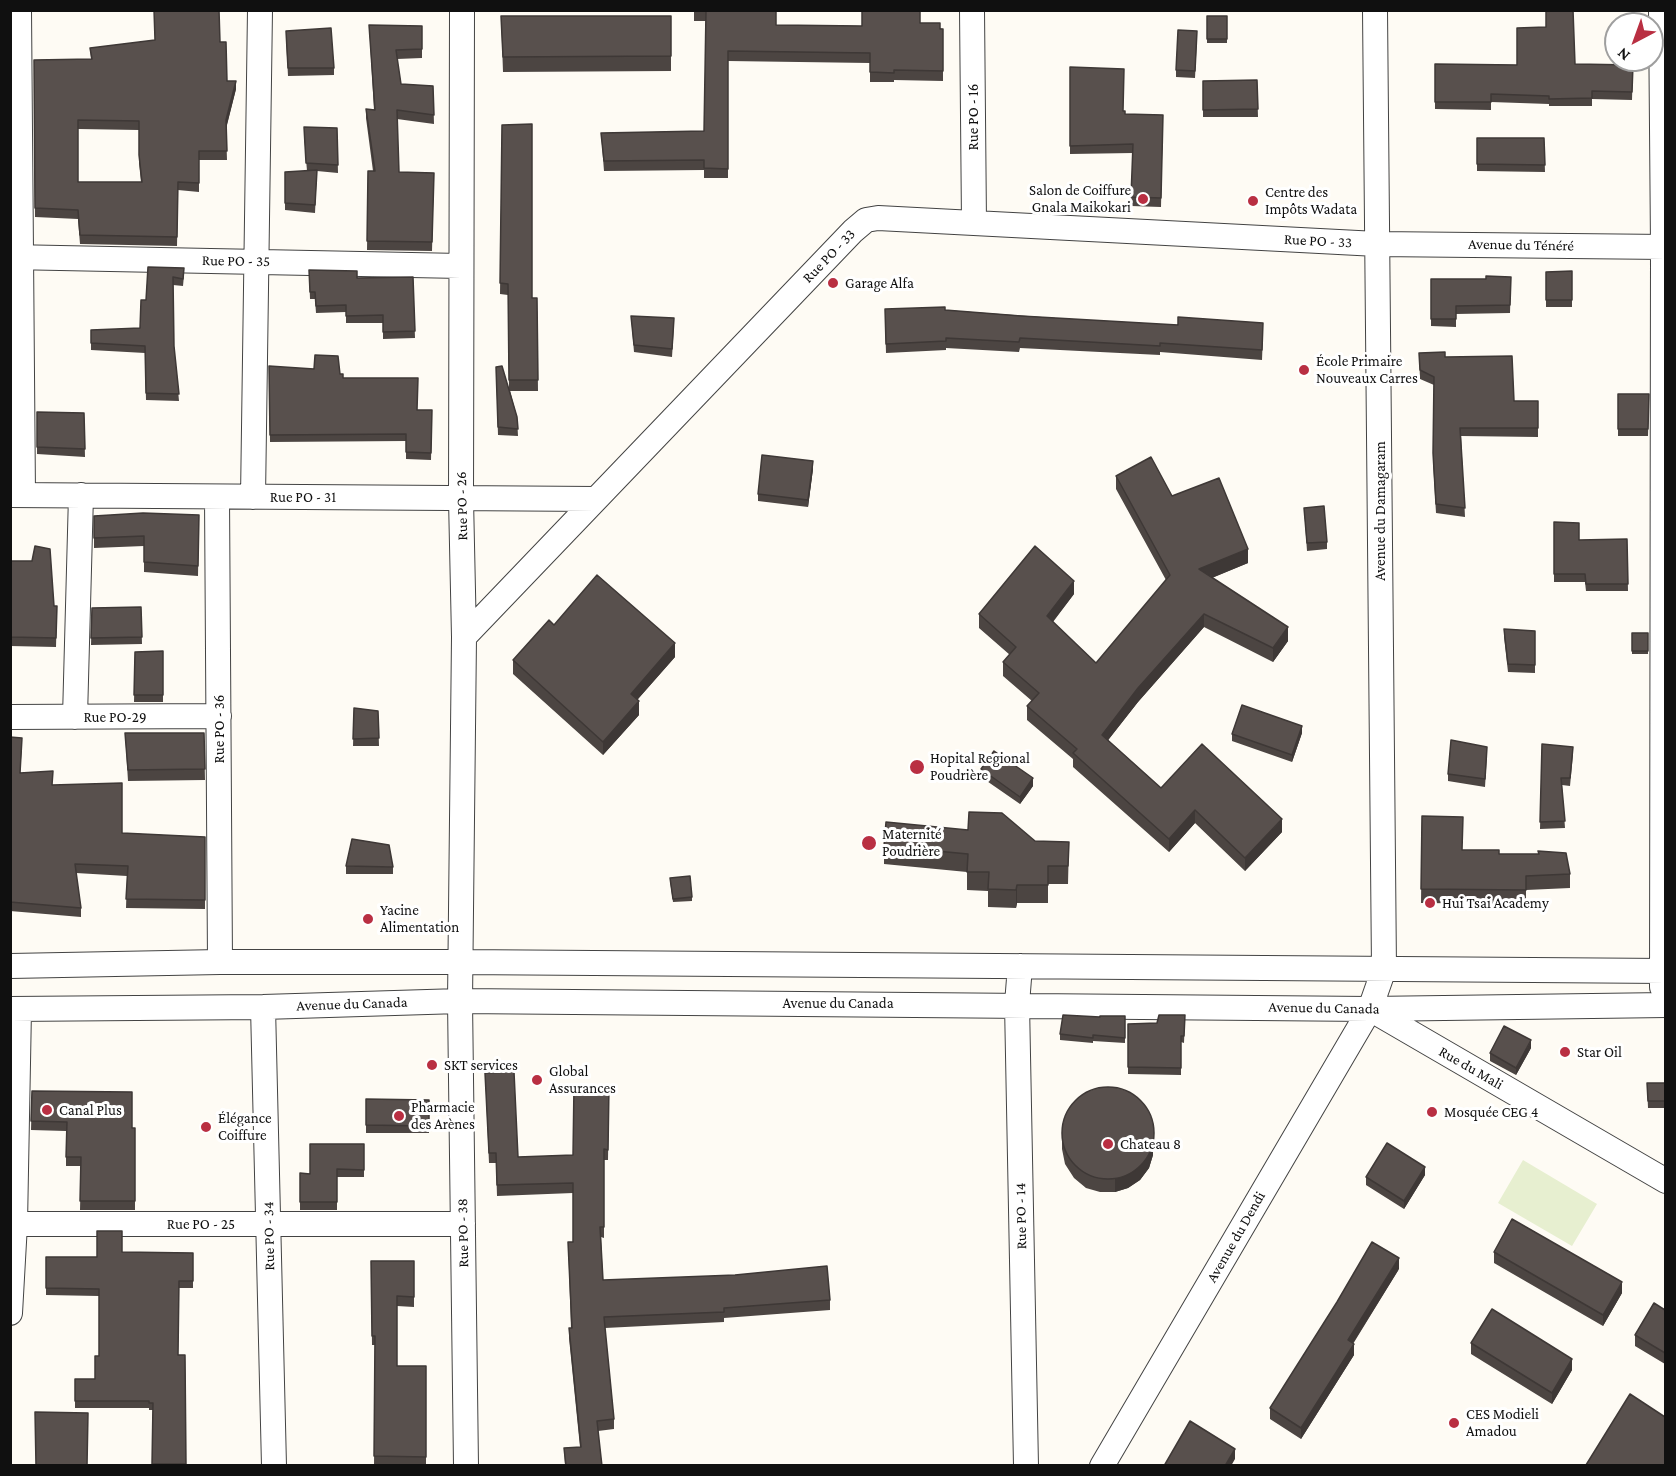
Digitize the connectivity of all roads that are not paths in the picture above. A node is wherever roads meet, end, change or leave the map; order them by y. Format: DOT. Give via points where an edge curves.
graph roads {
  1 [pos="19,10"];
  2 [pos="260,10"];
  3 [pos="462,10"];
  4 [pos="972,10"];
  5 [pos="1376,10"];
  6 [pos="1661,10"];
  7 [pos="974,223"];
  8 [pos="1377,244"];
  9 [pos="1664,247"];
  10 [pos="16,257"];
  11 [pos="257,262"];
  12 [pos="461,266"];
  13 [pos="16,495"];
  14 [pos="81,495"];
  15 [pos="218,496"];
  16 [pos="253,497"];
  17 [pos="461,499"];
  18 [pos="596,500"];
  19 [pos="464,637"];
  20 [pos="219,716"];
  21 [pos="10,717"];
  22 [pos="75,717"];
  23 [pos="220,962"];
  24 [pos="460,962"];
  25 [pos="10,966"];
  26 [pos="1020,966"];
  27 [pos="1384,969"];
  28 [pos="1664,971"];
  29 [pos="460,1001"];
  30 [pos="1017,1004"];
  31 [pos="1663,1005"];
  32 [pos="263,1007"];
  33 [pos="15,1009"];
  34 [pos="1370,1009"];
  35 [pos="1665,1181"];
  36 [pos="13,1224"];
  37 [pos="268,1224"];
  38 [pos="463,1224"];
  39 [pos="10,1313"];
  40 [pos="274,1466"];
  41 [pos="466,1466"];
  42 [pos="1026,1466"];
  43 [pos="1102,1466"];
  1 -- 10 [label="street"];
  2 -- 11 [label="street"];
  3 -- 12 [label="street, Rue PO - 26"];
  4 -- 7 [label="street, Rue PO - 16"];
  5 -- 8 [label="street, Avenue du Damagaram"];
  6 -- 9 [label="street"];
  7 -- 8 [label="street, Rue PO - 33"];
  7 -- 18 [label="street, Rue PO - 33" via="866,220"];
  8 -- 9 [label="street, Avenue du Ténéré"];
  8 -- 27 [label="street, Avenue du Damagaram"];
  9 -- 28 [label="street"];
  10 -- 11 [label="street, Rue PO - 35"];
  10 -- 13 [label="street"];
  11 -- 12 [label="street, Rue PO - 35"];
  11 -- 16 [label="street"];
  12 -- 17 [label="street, Rue PO - 26"];
  13 -- 14 [label="street, Rue PO - 31"];
  14 -- 15 [label="street, Rue PO - 31"];
  14 -- 22 [label="street"];
  15 -- 16 [label="street, Rue PO - 31"];
  15 -- 20 [label="street, Rue PO - 36"];
  16 -- 17 [label="street, Rue PO - 31"];
  17 -- 18 [label="street, Rue PO - 31"];
  17 -- 19 [label="street, Rue PO - 26"];
  18 -- 19 [label="street, Rue PO - 33"];
  19 -- 24 [label="street, Rue PO - 26"];
  20 -- 22 [label="street, Rue PO-29"];
  20 -- 23 [label="street, Rue PO - 36"];
  21 -- 22 [label="street, Rue PO-29"];
  23 -- 24 [label="street"];
  23 -- 25 [label="street"];
  24 -- 26 [label="street"];
  24 -- 29 [label="street, Rue PO - 26"];
  26 -- 27 [label="street"];
  26 -- 30 [label="street, Rue PO - 14"];
  27 -- 28 [label="street"];
  27 -- 34 [label="street, Avenue du Damagaram"];
  28 -- 31 [label="street"];
  29 -- 30 [label="street, Avenue du Canada"];
  29 -- 32 [label="street, Avenue du Canada"];
  29 -- 38 [label="street, Rue PO - 38"];
  30 -- 34 [label="street, Avenue du Canada"];
  30 -- 42 [label="street, Rue PO - 14"];
  31 -- 34 [label="street, Avenue du Canada"];
  32 -- 33 [label="street, Avenue du Canada"];
  32 -- 37 [label="street, Rue PO - 34"];
  33 -- 36 [label="street"];
  34 -- 35 [label="street, Rue du Mali"];
  34 -- 43 [label="street, Avenue du Dendi"];
  36 -- 37 [label="street, Rue PO - 25"];
  36 -- 39 [label="street"];
  37 -- 38 [label="street, Rue PO - 25"];
  37 -- 40 [label="street, Rue PO - 34"];
  38 -- 41 [label="street, Rue PO - 38"];
}
